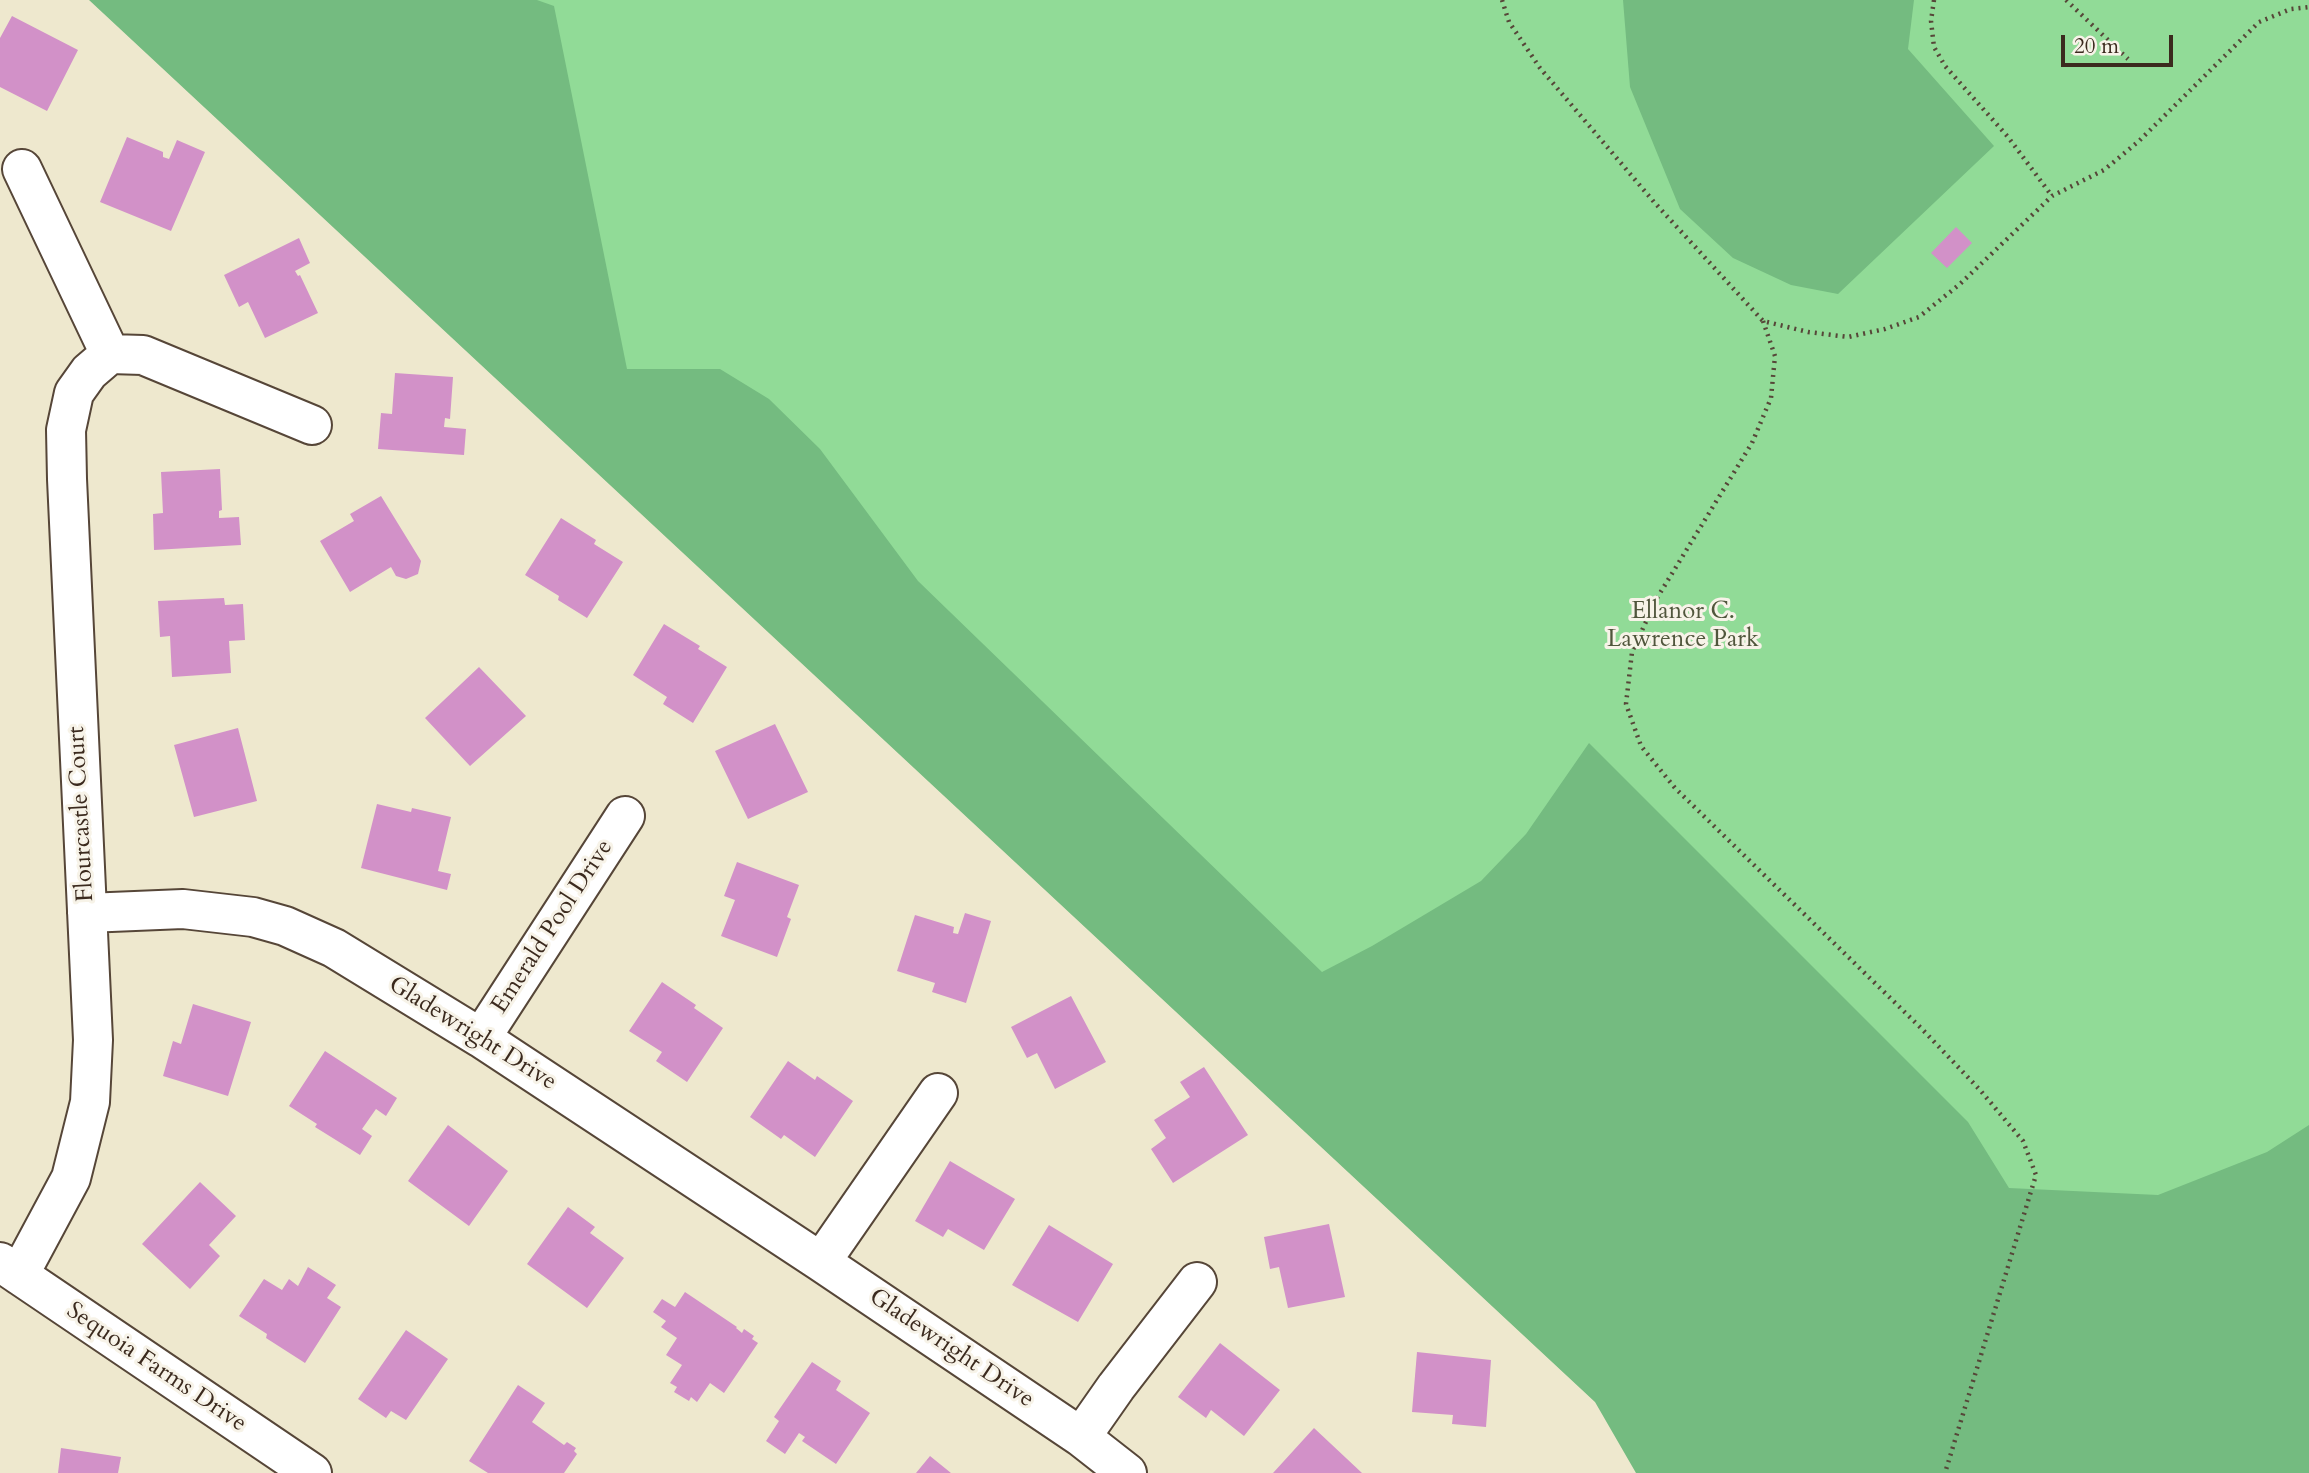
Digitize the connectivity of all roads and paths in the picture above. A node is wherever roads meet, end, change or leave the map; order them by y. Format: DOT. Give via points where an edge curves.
graph roads {
  1 [pos="1502,0"];
  2 [pos="1934,0"];
  3 [pos="2066,0"];
  4 [pos="2309,7"];
  5 [pos="2128,59"];
  6 [pos="22,169"];
  7 [pos="2052,196"];
  8 [pos="1763,321"];
  9 [pos="110,354"];
  10 [pos="312,425"];
  11 [pos="625,816"];
  12 [pos="87,913"];
  13 [pos="481,1038"];
  14 [pos="938,1093"];
  15 [pos="821,1262"];
  16 [pos="10,1268"];
  17 [pos="1197,1282"];
  18 [pos="1081,1437"];
  19 [pos="271,1462"];
  20 [pos="312,1473"];
  21 [pos="1127,1473"];
  22 [pos="1945,1473"];
  1 -- 8 [label="path" via="1509,22 1540,68"];
  2 -- 7 [label="path" via="1934,47 1945,66 2008,137"];
  3 -- 5 [label="path"];
  4 -- 7 [label="path" via="2259,22 2139,141 2104,170"];
  6 -- 9 [label="street"];
  7 -- 8 [label="path" via="1961,284 1919,317 1848,337"];
  8 -- 22 [label="path" via="1775,356 1771,398 1752,443 1657,598 1632,652 1626,704 1641,746 1675,788 1921,1028 2023,1141 2036,1175"];
  9 -- 10 [label="street" via="161,361"];
  9 -- 12 [label="street, Flourcastle Court" via="74,393 66,430"];
  11 -- 13 [label="street, Emerald Pool Drive"];
  12 -- 13 [label="street, Gladewright Drive" via="183,909 253,917 285,926 334,948"];
  12 -- 16 [label="street, Flourcastle Court" via="93,1040 90,1102 71,1178"];
  13 -- 15 [label="street, Gladewright Drive"];
  14 -- 15 [label="street"];
  15 -- 18 [label="street, Gladewright Drive"];
  16 -- 19 [label="street, Sequoia Farms Drive"];
  17 -- 18 [label="street"];
  18 -- 21 [label="street, Gladewright Drive"];
  19 -- 20 [label="street, Sequoia Farms Drive"];
}
